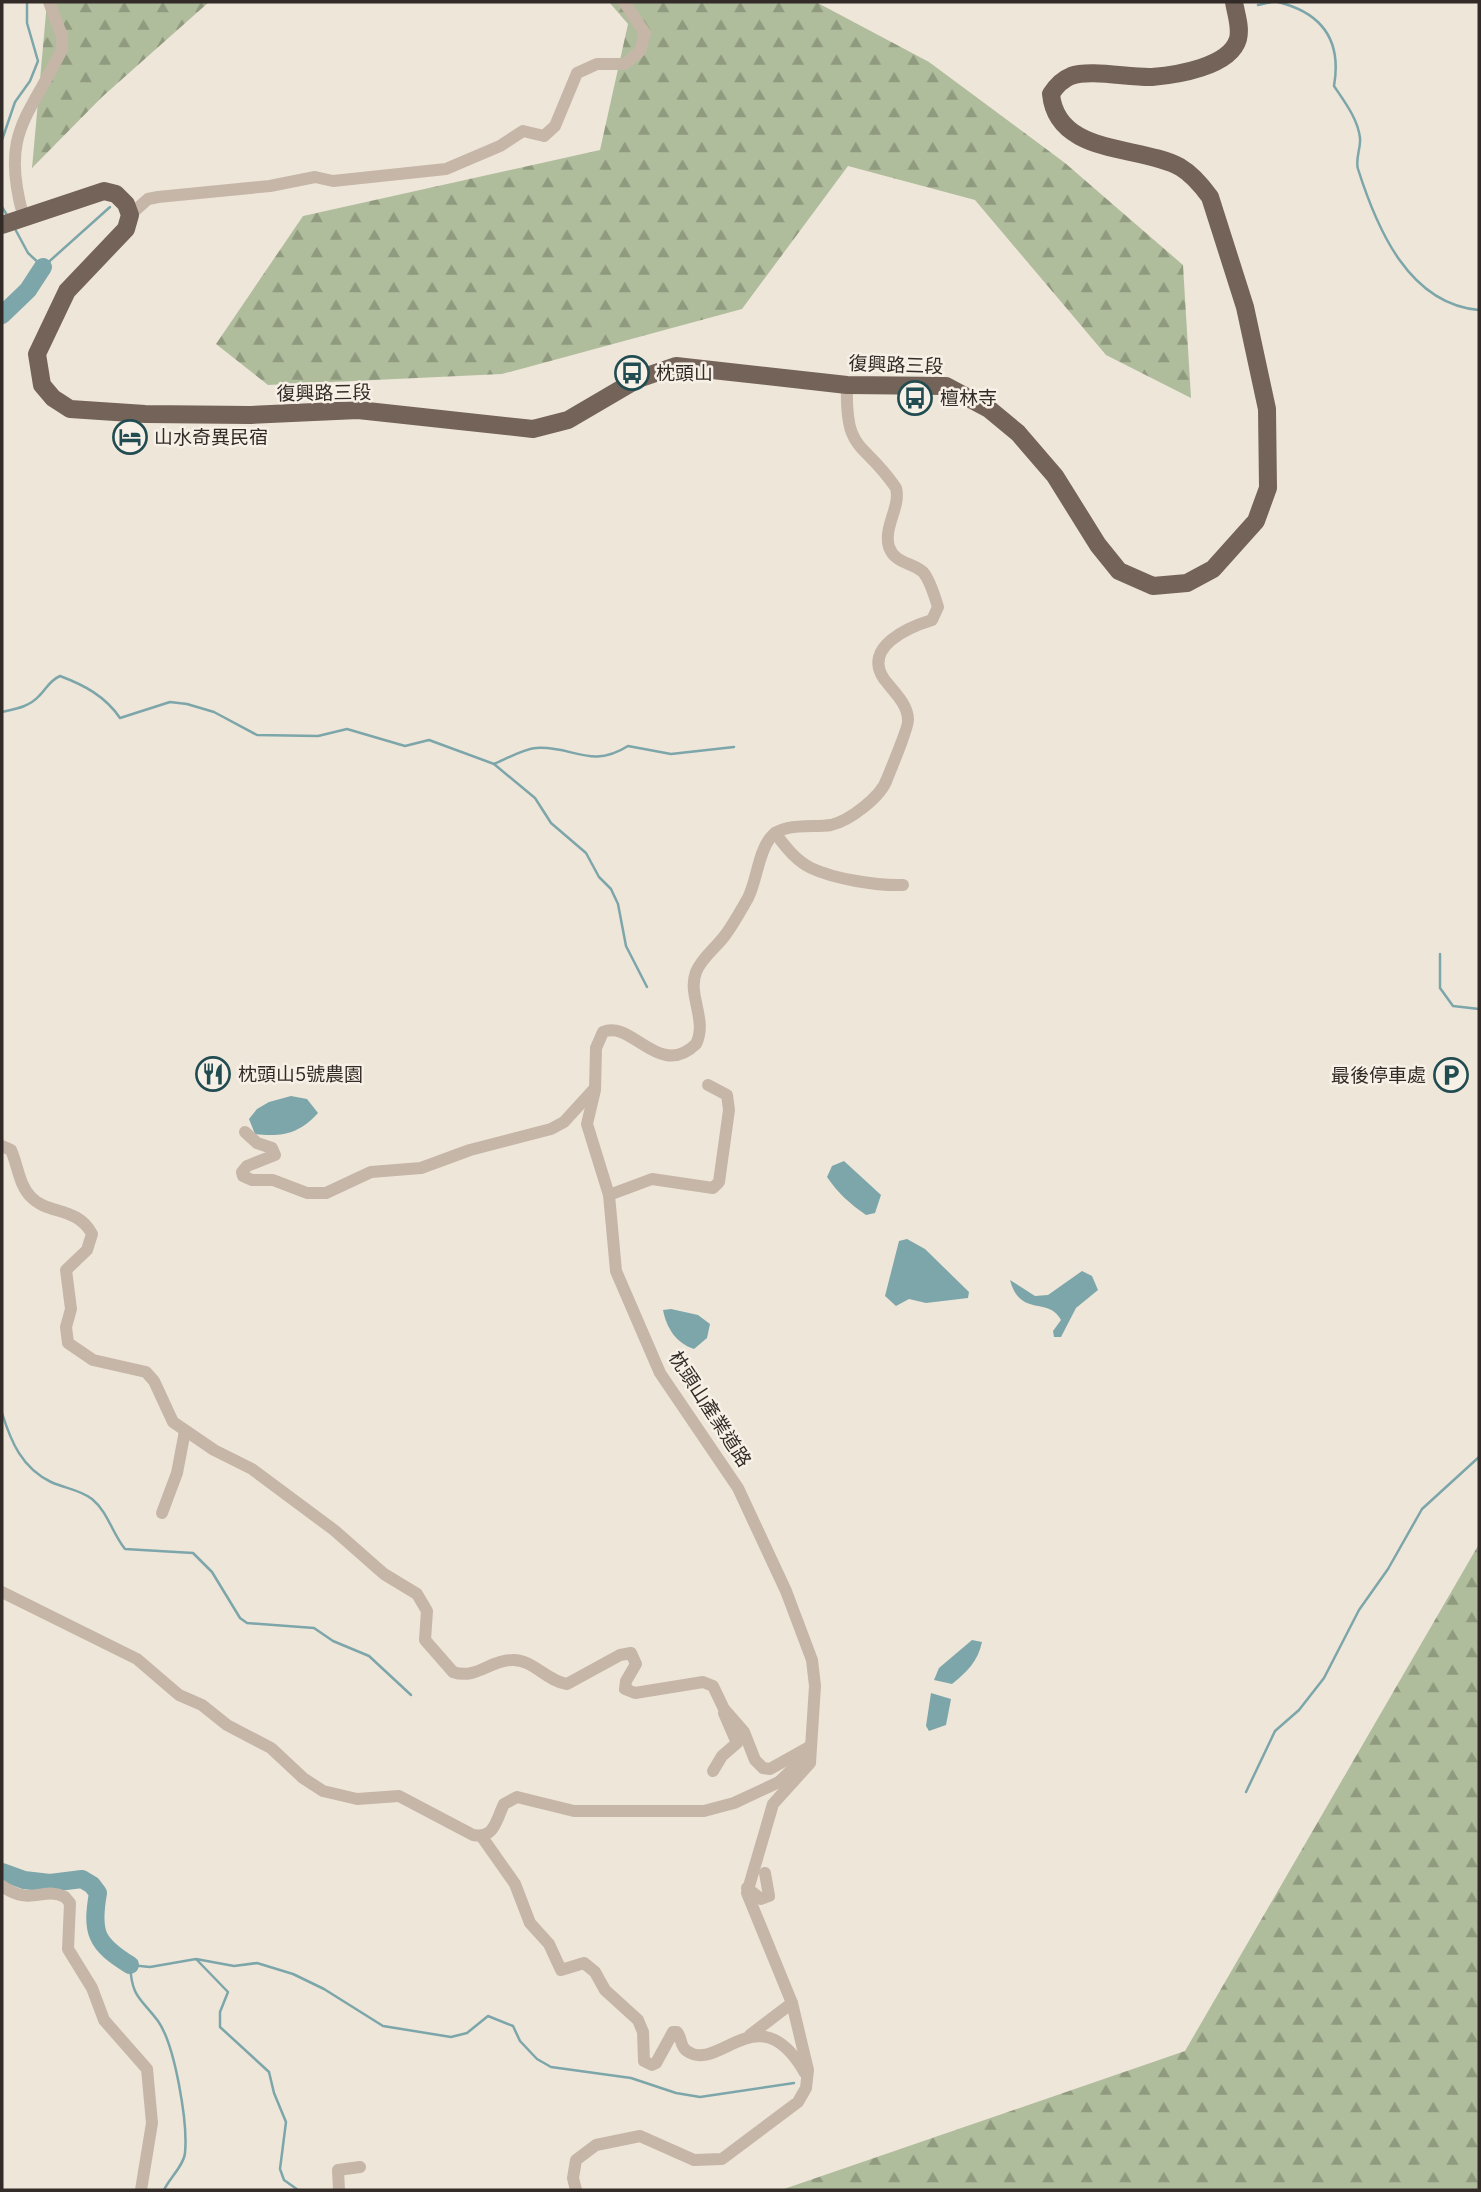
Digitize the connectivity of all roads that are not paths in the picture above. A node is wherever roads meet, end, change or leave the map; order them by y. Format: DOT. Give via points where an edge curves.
graph roads {
  1 [pos="49,2"];
  2 [pos="624,2"];
  3 [pos="1234,2"];
  4 [pos="130,215"];
  5 [pos="13,220"];
  6 [pos="848,385"];
  7 [pos="775,833"];
  8 [pos="903,884"];
  9 [pos="708,1085"];
  10 [pos="595,1088"];
  11 [pos="245,1132"];
  12 [pos="2,1146"];
  13 [pos="609,1195"];
  14 [pos="185,1431"];
  15 [pos="162,1513"];
  16 [pos="2,1592"];
  17 [pos="724,1709"];
  18 [pos="811,1750"];
  19 [pos="713,1771"];
  20 [pos="482,1837"];
  21 [pos="765,1873"];
  22 [pos="2,1886"];
  23 [pos="747,1888"];
  24 [pos="792,2003"];
  25 [pos="750,2035"];
  26 [pos="807,2077"];
  27 [pos="360,2167"];
  28 [pos="141,2190"];
  29 [pos="339,2190"];
  30 [pos="576,2190"];
  1 -- 5 [label="street" via="62,49 16,135"];
  2 -- 4 [label="street" via="645,33 640,51 625,64 597,64 577,74 555,126 544,136 523,131 446,169 333,181 315,177 158,197 148,199"];
  3 -- 6 [label="main road, 復興路三段" via="1237,41 1229,53 1213,62 1153,77 1073,75 1051,94 1055,111 1066,125 1087,139 1181,167 1210,197 1245,307 1267,409 1268,488 1256,521 1237,545 1203,577 1187,583 1153,586 1135,580 1119,570 1098,545 1055,476 1018,433 989,409 946,386"];
  4 -- 5 [label="main road" via="116,194 104,191"];
  4 -- 6 [label="main road, 復興路三段" via="126,229 67,291 37,354 42,385 70,408 251,415 358,410 533,429 568,420 638,379 676,366"];
  6 -- 7 [label="street" via="849,430 896,488 889,548 897,559 922,572 938,607 932,620 898,633 881,654 882,676 909,717 884,786 839,822"];
  7 -- 8 [label="street" via="812,868 873,884"];
  7 -- 10 [label="street, 枕頭山產業道路" via="765,846 749,896 696,971 701,1026 696,1044 680,1054 665,1055 609,1029 598,1039"];
  9 -- 13 [label="street" via="727,1095 729,1110 719,1182 713,1188 652,1179"];
  10 -- 11 [label="street" via="564,1122 551,1129 470,1150 427,1167 371,1172 317,1195 273,1180 243,1176 247,1166 275,1155 272,1148"];
  10 -- 13 [label="street, 枕頭山產業道路" via="587,1124"];
  12 -- 14 [label="street" via="11,1150 32,1199 65,1210 84,1222 92,1234 87,1250 66,1270 71,1300 65,1335 68,1343 93,1360 137,1368 151,1376 166,1412"];
  13 -- 18 [label="street, 枕頭山產業道路" via="616,1271 624,1295 660,1373 738,1488 812,1660"];
  14 -- 15 [label="street" via="177,1473"];
  14 -- 17 [label="street" via="252,1469 384,1574 417,1594 427,1611 425,1640 453,1672 470,1674 501,1662 522,1660 550,1679 567,1684 631,1653 636,1659 625,1685 629,1692 703,1682 713,1686"];
  16 -- 20 [label="street" via="137,1659 179,1695 271,1748 323,1791 357,1799 399,1796"];
  17 -- 18 [label="street" via="744,1732 763,1768"];
  17 -- 19 [label="street" via="737,1743"];
  18 -- 20 [label="street" via="779,1782 704,1811 574,1811 511,1799 496,1826"];
  18 -- 23 [label="street, 枕頭山產業道路" via="805,1771 773,1804"];
  20 -- 25 [label="street" via="515,1884 530,1923 549,1944 561,1970 590,1966 610,1996 638,2020 644,2061 656,2063 673,2032 694,2054 706,2054"];
  21 -- 23 [label="street" via="769,1896 761,1899"];
  22 -- 28 [label="street" via="23,1898 52,1893 65,1896 71,1916 71,1955 104,2020 148,2069 152,2123"];
  23 -- 24 [label="street" via="747,1901"];
  24 -- 25 [label="street"];
  24 -- 26 [label="street" via="806,2052"];
  25 -- 26 [label="street" via="782,2044"];
  26 -- 30 [label="street" via="798,2102 732,2155 708,2162 694,2160 640,2136 596,2145 576,2160"];
  27 -- 29 [label="street" via="338,2169"];
}
